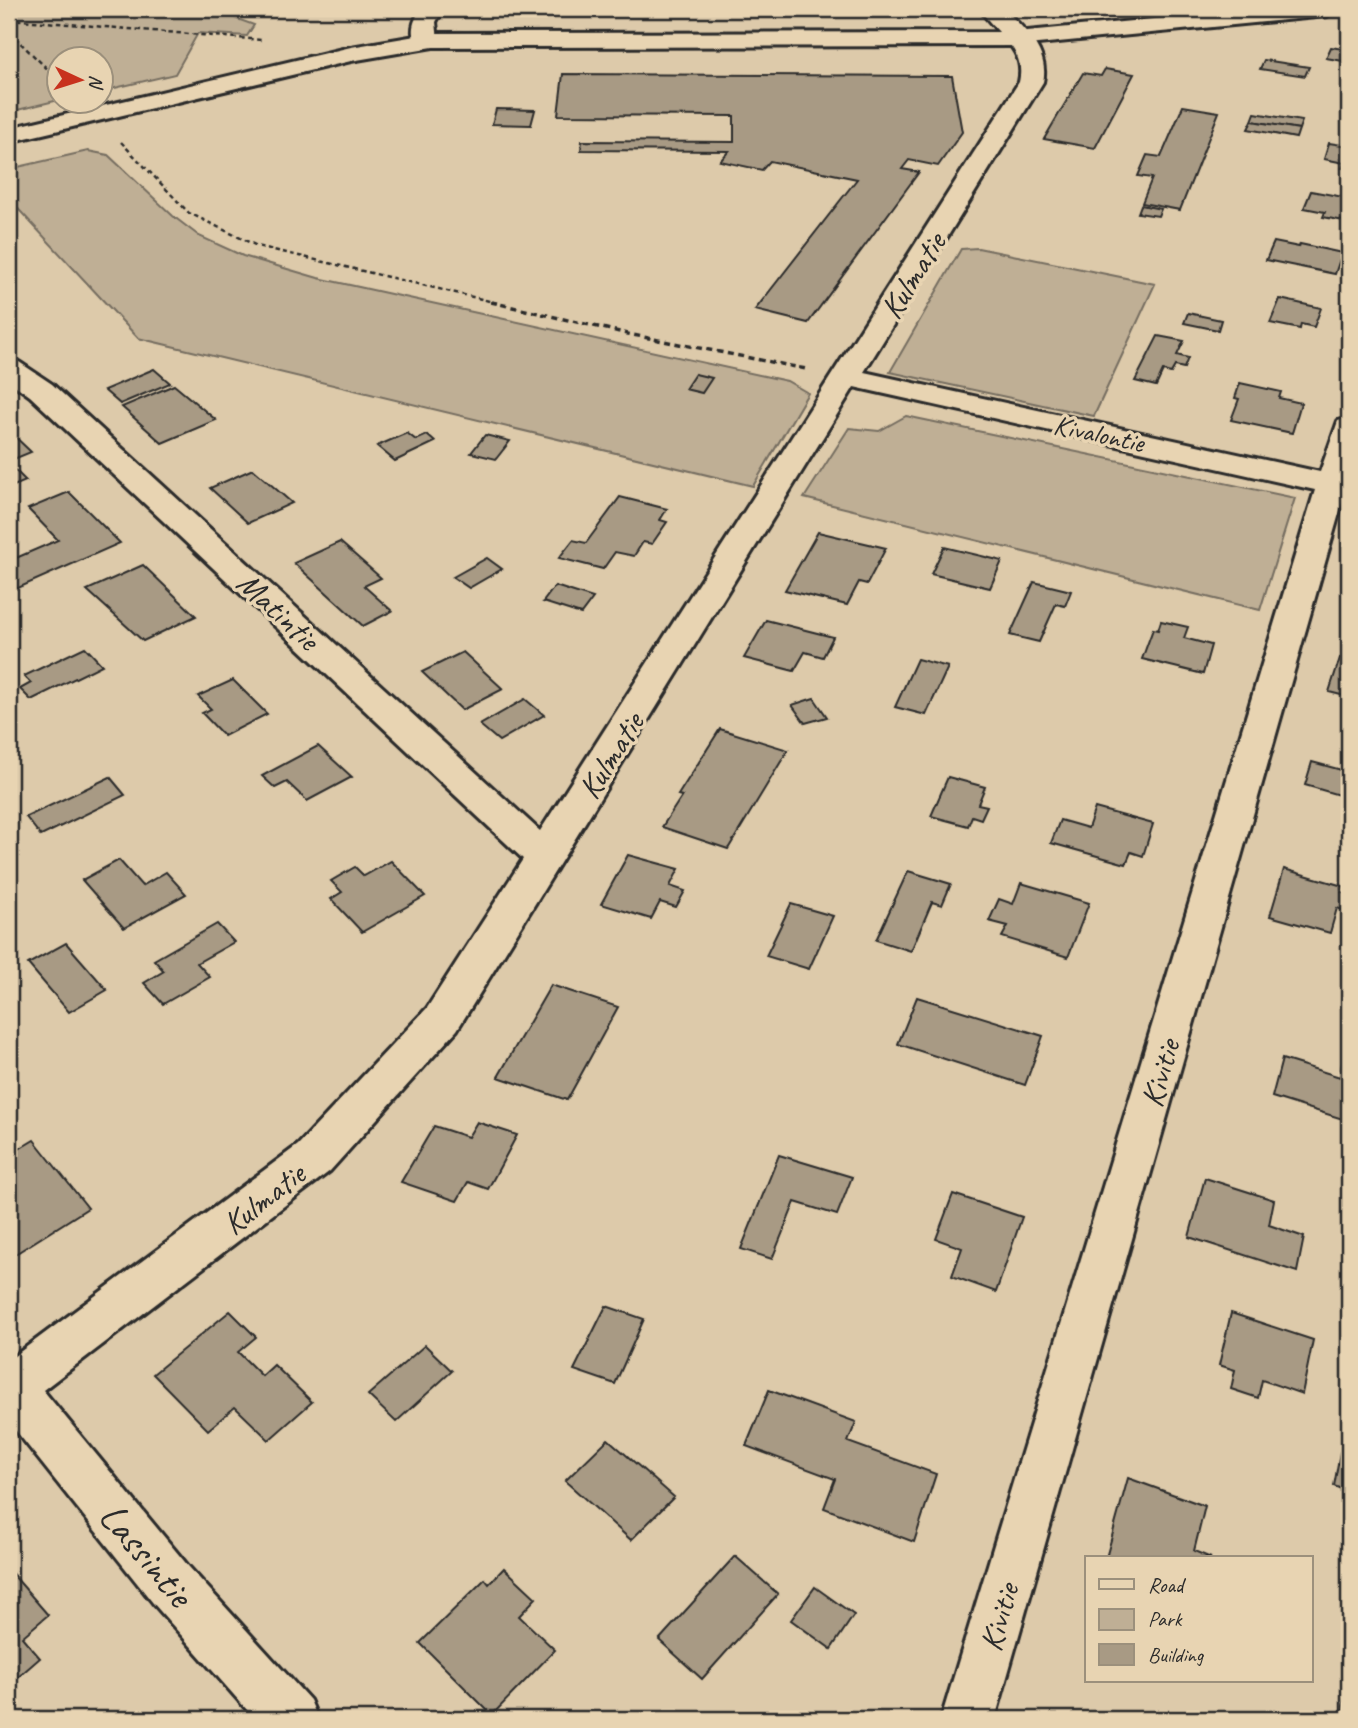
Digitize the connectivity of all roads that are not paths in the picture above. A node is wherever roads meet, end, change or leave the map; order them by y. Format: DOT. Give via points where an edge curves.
graph roads {
  1 [pos="432,9"];
  2 [pos="990,9"];
  3 [pos="1327,9"];
  4 [pos="1017,38"];
  5 [pos="426,41"];
  6 [pos="9,135"];
  7 [pos="9,368"];
  8 [pos="848,377"];
  9 [pos="1349,427"];
  10 [pos="1341,486"];
  11 [pos="545,857"];
  12 [pos="9,1387"];
  13 [pos="291,1719"];
  14 [pos="968,1719"];
  1 -- 5 [label="street" via="424,22"];
  2 -- 4 [label="street, Kulmatie"];
  3 -- 4 [label="street"];
  4 -- 5 [label="street"];
  4 -- 8 [label="street, Kulmatie" via="1033,63 1031,82"];
  5 -- 6 [label="street" via="351,54"];
  7 -- 11 [label="street, Matintie" via="50,399"];
  8 -- 10 [label="street, Kivalontie"];
  8 -- 11 [label="street, Kulmatie"];
  9 -- 10 [label="street, Kivitie"];
  10 -- 14 [label="street, Kivitie"];
  11 -- 12 [label="street, Kulmatie" via="442,1019 314,1158"];
  12 -- 13 [label="street, Lassintie" via="171,1585"];
}
